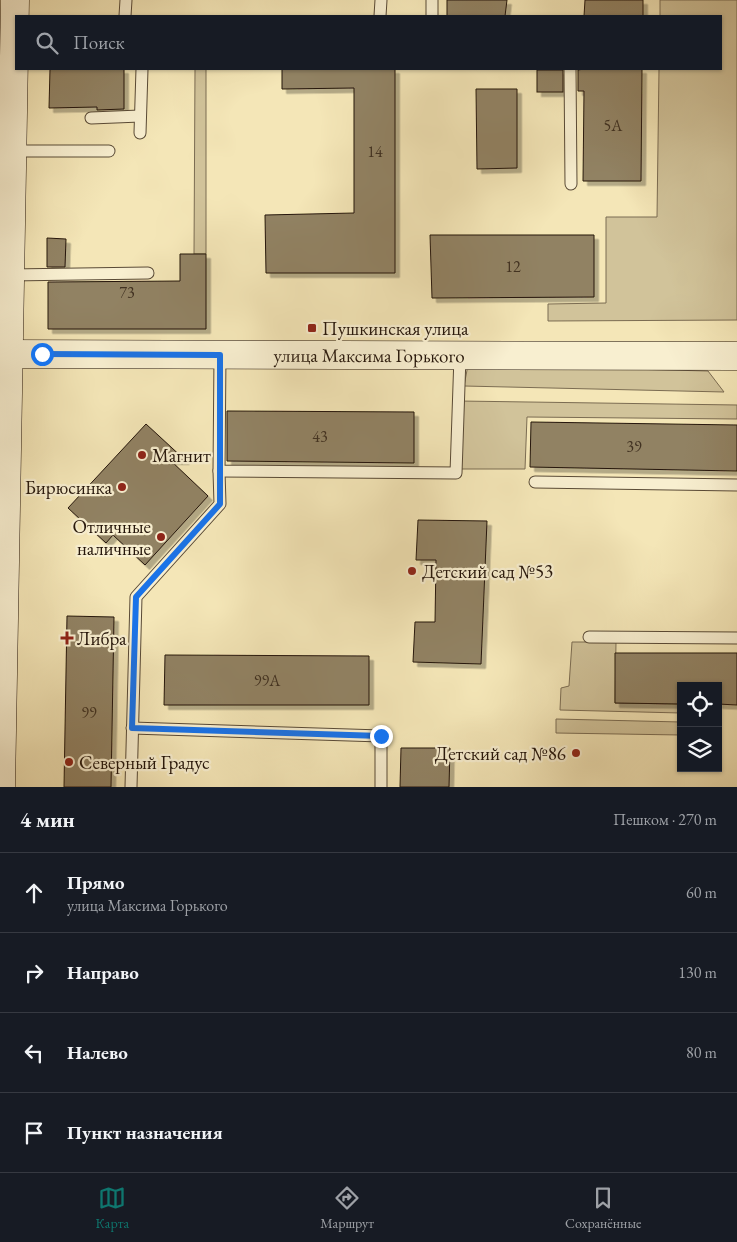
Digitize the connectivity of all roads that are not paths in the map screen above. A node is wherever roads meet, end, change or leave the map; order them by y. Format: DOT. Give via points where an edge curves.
graph roads {
  1 [pos="15,0"];
  2 [pos="126,0"];
  3 [pos="381,0"];
  4 [pos="432,0"];
  5 [pos="125,15"];
  6 [pos="380,15"];
  7 [pos="432,15"];
  8 [pos="7,65"];
  9 [pos="142,70"];
  10 [pos="570,70"];
  11 [pos="140,116"];
  12 [pos="91,118"];
  13 [pos="140,133"];
  14 [pos="8,137"];
  15 [pos="109,151"];
  16 [pos="571,184"];
  17 [pos="148,273"];
  18 [pos="10,275"];
  19 [pos="4,354"];
  20 [pos="220,355"];
  21 [pos="460,356"];
  22 [pos="737,356"];
  23 [pos="219,471"];
  24 [pos="535,482"];
  25 [pos="737,485"];
  26 [pos="589,637"];
  27 [pos="737,638"];
  28 [pos="132,728"];
  29 [pos="1,734"];
  30 [pos="1,787"];
  31 [pos="131,787"];
  32 [pos="381,787"];
  1 -- 8 [label="street"];
  2 -- 5 [label="lane"];
  3 -- 6 [label="lane"];
  4 -- 7 [label="lane"];
  8 -- 14 [label="street"];
  9 -- 11 [label="lane"];
  10 -- 16 [label="lane"];
  11 -- 12 [label="lane"];
  11 -- 13 [label="lane"];
  14 -- 15 [label="lane"];
  14 -- 18 [label="street"];
  17 -- 18 [label="lane"];
  18 -- 19 [label="street"];
  19 -- 20 [label="street, улица Максима Горького"];
  19 -- 29 [label="street"];
  20 -- 21 [label="street, улица Максима Горького"];
  20 -- 23 [label="lane"];
  21 -- 22 [label="street, улица Максима Горького"];
  21 -- 23 [label="lane" via="456,474"];
  23 -- 28 [label="lane" via="220,504 136,597"];
  24 -- 25 [label="lane"];
  26 -- 27 [label="lane"];
  28 -- 31 [label="lane"];
  28 -- 32 [label="lane" via="381,736"];
  29 -- 30 [label="street"];
}
